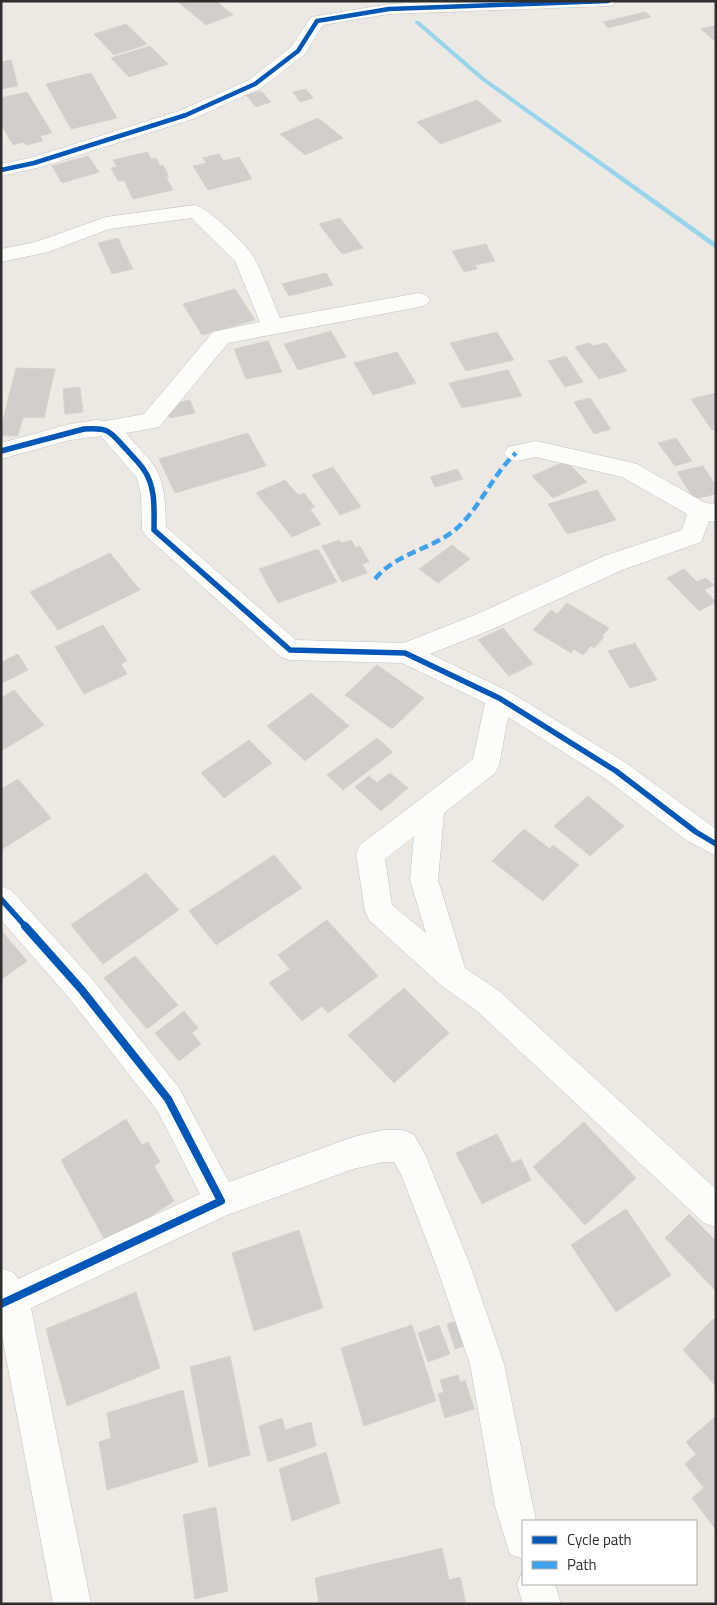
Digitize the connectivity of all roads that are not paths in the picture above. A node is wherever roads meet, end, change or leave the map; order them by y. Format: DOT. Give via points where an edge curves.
graph roads {
  1 [pos="608,1"];
  2 [pos="1,170"];
  3 [pos="1,256"];
  4 [pos="419,300"];
  5 [pos="273,326"];
  6 [pos="106,429"];
  7 [pos="1,451"];
  8 [pos="516,453"];
  9 [pos="708,512"];
  10 [pos="405,653"];
  11 [pos="499,698"];
  12 [pos="431,808"];
  13 [pos="716,844"];
  14 [pos="1,898"];
  15 [pos="453,976"];
  16 [pos="221,1201"];
  17 [pos="716,1211"];
  18 [pos="5,1296"];
  19 [pos="522,1538"];
  20 [pos="536,1585"];
  21 [pos="72,1604"];
  22 [pos="542,1604"];
  1 -- 2 [label="street" via="389,9 317,21 298,51 238,92 186,115 34,163"];
  3 -- 5 [label="street" via="40,247 106,222 194,211 244,258"];
  4 -- 5 [label="street"];
  5 -- 6 [label="street" via="221,337 150,421"];
  6 -- 7 [label="street" via="85,428"];
  6 -- 10 [label="street" via="141,462 150,476 154,530 290,650"];
  8 -- 9 [label="street" via="536,449 629,470"];
  9 -- 10 [label="street" via="692,536 613,563 486,621"];
  10 -- 11 [label="street"];
  11 -- 12 [label="street" via="485,765"];
  11 -- 13 [label="street" via="616,771"];
  12 -- 15 [label="street" via="424,880"];
  12 -- 15 [label="street" via="370,854 379,911"];
  14 -- 16 [label="street" via="81,989 168,1099"];
  15 -- 17 [label="street" via="488,1001"];
  16 -- 18 [label="street"];
  16 -- 19 [label="street" via="353,1153 383,1146 403,1146 414,1165 450,1256 487,1364 513,1506"];
  18 -- 21 [label="street"];
  20 -- 22 [label="street"];
}
